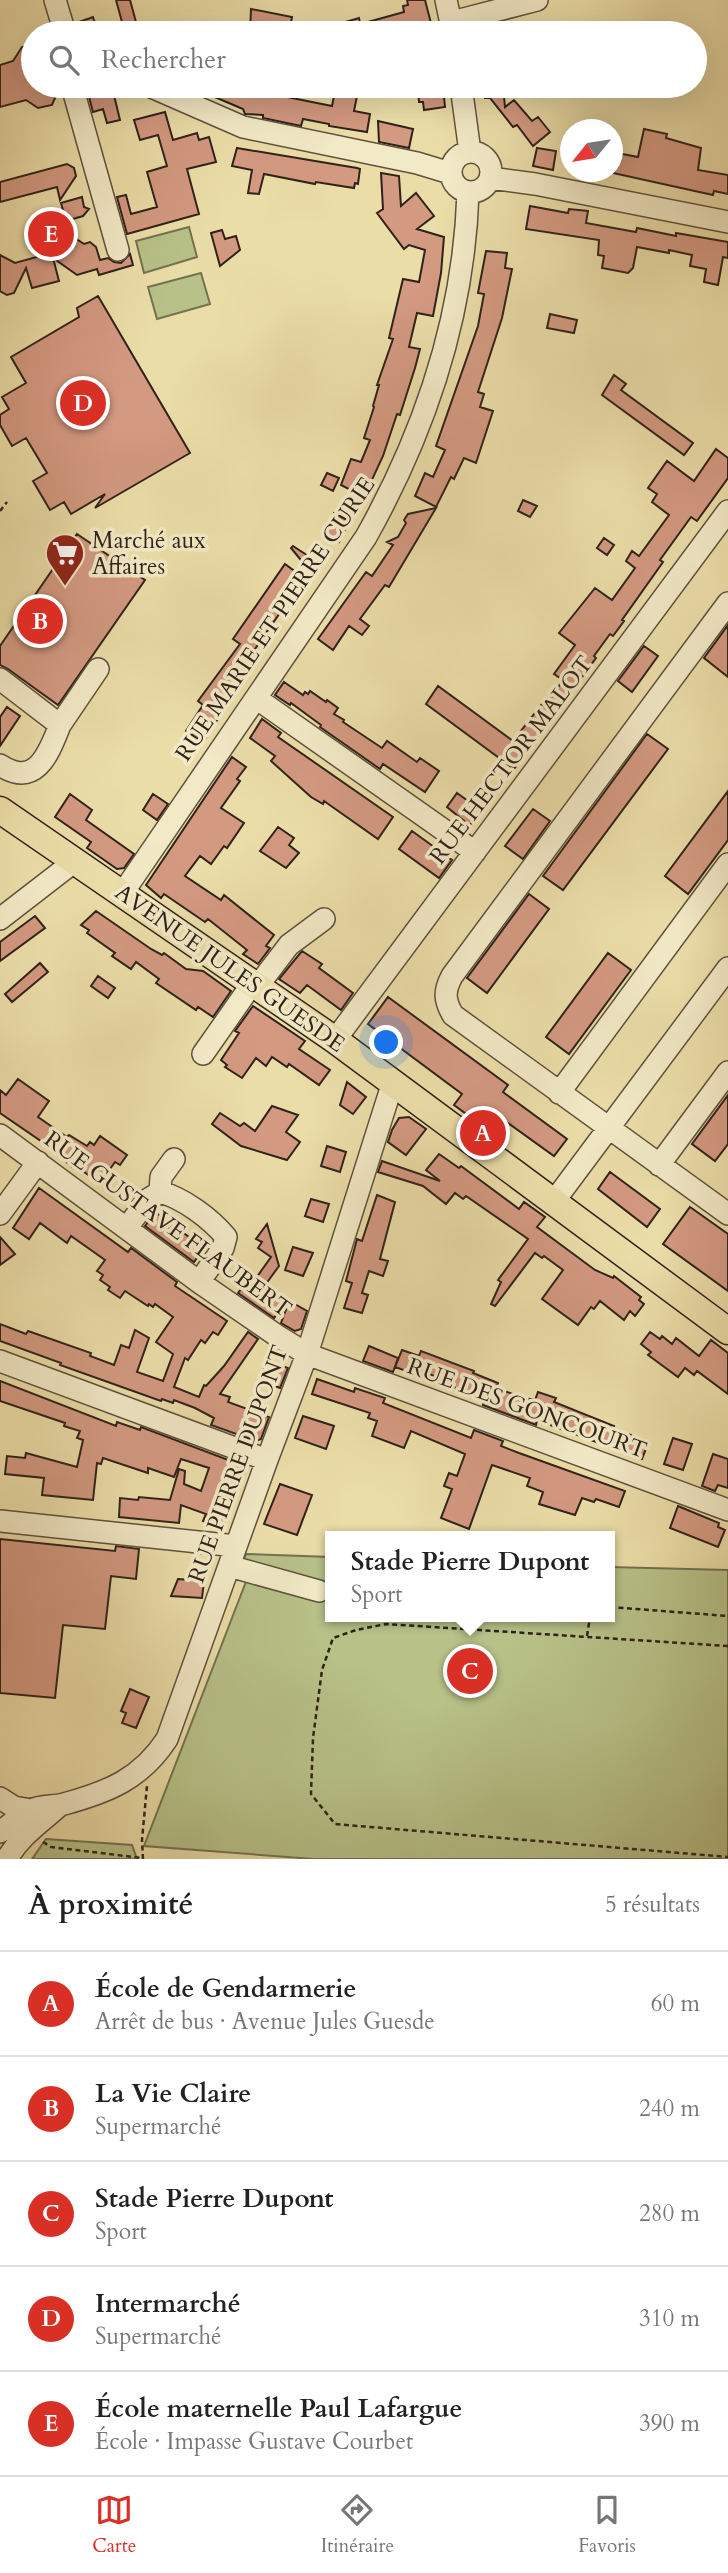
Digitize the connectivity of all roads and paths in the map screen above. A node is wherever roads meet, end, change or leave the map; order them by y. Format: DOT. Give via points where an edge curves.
graph roads {
  1 [pos="55,0"];
  2 [pos="446,0"];
  3 [pos="537,0"];
  4 [pos="61,21"];
  5 [pos="450,21"];
  6 [pos="473,21"];
  7 [pos="75,98"];
  8 [pos="177,98"];
  9 [pos="463,98"];
  10 [pos="470,152"];
  11 [pos="450,173"];
  12 [pos="491,178"];
  13 [pos="468,192"];
  14 [pos="728,222"];
  15 [pos="118,250"];
  16 [pos="7,502"];
  17 [pos="0,511"];
  18 [pos="728,511"];
  19 [pos="728,603"];
  20 [pos="98,669"];
  21 [pos="0,679"];
  22 [pos="256,698"];
  23 [pos="60,725"];
  24 [pos="0,765"];
  25 [pos="0,810"];
  26 [pos="475,852"];
  27 [pos="75,861"];
  28 [pos="728,864"];
  29 [pos="121,894"];
  30 [pos="0,919"];
  31 [pos="324,919"];
  32 [pos="728,968"];
  33 [pos="255,985"];
  34 [pos="335,1040"];
  35 [pos="203,1054"];
  36 [pos="728,1072"];
  37 [pos="393,1082"];
  38 [pos="559,1093"];
  39 [pos="609,1129"];
  40 [pos="0,1135"];
  41 [pos="174,1159"];
  42 [pos="38,1162"];
  43 [pos="659,1165"];
  44 [pos="160,1192"];
  45 [pos="555,1200"];
  46 [pos="726,1209"];
  47 [pos="0,1214"];
  48 [pos="127,1228"];
  49 [pos="199,1282"];
  50 [pos="728,1331"];
  51 [pos="307,1354"];
  52 [pos="0,1362"];
  53 [pos="267,1460"];
  54 [pos="728,1510"];
  55 [pos="0,1521"];
  56 [pos="236,1546"];
  57 [pos="229,1566"];
  58 [pos="319,1591"];
  59 [pos="615,1607"];
  60 [pos="728,1616"];
  61 [pos="468,1622"];
  62 [pos="589,1622"];
  63 [pos="467,1629"];
  64 [pos="587,1636"];
  65 [pos="728,1646"];
  66 [pos="141,1771"];
  67 [pos="0,1798"];
  68 [pos="60,1805"];
  69 [pos="31,1810"];
  70 [pos="0,1832"];
  71 [pos="42,1841"];
  72 [pos="0,1850"];
  73 [pos="728,1857"];
  74 [pos="1,1859"];
  75 [pos="7,1859"];
  76 [pos="143,1859"];
  1 -- 4 [label="street"];
  2 -- 5 [label="street"];
  3 -- 6 [label="street"];
  7 -- 15 [label="street"];
  8 -- 11 [label="street" via="243,127"];
  9 -- 10 [label="street"];
  10 -- 11 [label="street" via="458,156"];
  10 -- 12 [label="street" via="487,160"];
  11 -- 13 [label="street" via="454,184"];
  12 -- 13 [label="street" via="484,188"];
  12 -- 14 [label="street"];
  13 -- 22 [label="street, RUE MARIE ET PIERRE CURIE" via="467,231 448,339 421,424 366,537"];
  16 -- 17 [label="path"];
  18 -- 26 [label="street, RUE HECTOR MALOT"];
  19 -- 38 [label="street" via="446,988 446,1003 453,1015"];
  20 -- 23 [label="street"];
  21 -- 23 [label="street"];
  22 -- 26 [label="street"];
  22 -- 29 [label="street, RUE MARIE ET PIERRE CURIE"];
  23 -- 24 [label="street" via="47,759 38,767 22,773"];
  25 -- 27 [label="main road, AVENUE JULES GUESDE"];
  26 -- 34 [label="street, RUE HECTOR MALOT"];
  27 -- 29 [label="main road, AVENUE JULES GUESDE"];
  27 -- 30 [label="street"];
  28 -- 38 [label="street"];
  29 -- 33 [label="main road, AVENUE JULES GUESDE"];
  31 -- 33 [label="street" via="289,945"];
  32 -- 39 [label="street"];
  33 -- 34 [label="main road, AVENUE JULES GUESDE"];
  33 -- 35 [label="street"];
  34 -- 37 [label="main road, AVENUE JULES GUESDE"];
  36 -- 43 [label="street"];
  37 -- 45 [label="main road, AVENUE JULES GUESDE"];
  37 -- 51 [label="street, RUE PIERRE DUPONT"];
  38 -- 39 [label="street"];
  39 -- 43 [label="street"];
  39 -- 45 [label="street"];
  40 -- 42 [label="street, RUE GUSTAVE FLAUBERT"];
  41 -- 44 [label="street" via="161,1177"];
  42 -- 47 [label="street"];
  42 -- 48 [label="street, RUE GUSTAVE FLAUBERT"];
  43 -- 46 [label="street"];
  44 -- 48 [label="street" via="147,1200"];
  44 -- 49 [label="street" via="174,1196 226,1237"];
  45 -- 50 [label="main road, AVENUE JULES GUESDE"];
  48 -- 49 [label="street, RUE GUSTAVE FLAUBERT"];
  49 -- 51 [label="street, RUE GUSTAVE FLAUBERT"];
  51 -- 53 [label="street, RUE PIERRE DUPONT"];
  51 -- 54 [label="street, RUE DES GONCOURT"];
  52 -- 53 [label="street"];
  53 -- 56 [label="street, RUE PIERRE DUPONT"];
  55 -- 56 [label="street"];
  56 -- 57 [label="street, RUE PIERRE DUPONT"];
  57 -- 58 [label="street"];
  57 -- 66 [label="street, RUE PIERRE DUPONT" via="167,1739"];
  59 -- 60 [label="path"];
  61 -- 63 [label="path"];
  62 -- 64 [label="path"];
  63 -- 64 [label="path"];
  63 -- 73 [label="path" via="386,1624 334,1638 322,1670 311,1794 335,1825"];
  64 -- 65 [label="path"];
  66 -- 68 [label="street, RUE PIERRE DUPONT" via="124,1783"];
  66 -- 76 [label="path" via="147,1788"];
  67 -- 69 [label="street"];
  68 -- 69 [label="street"];
  68 -- 75 [label="street" via="34,1826"];
  69 -- 70 [label="street"];
  71 -- 76 [label="path" via="51,1847"];
  72 -- 74 [label="street"];
}
